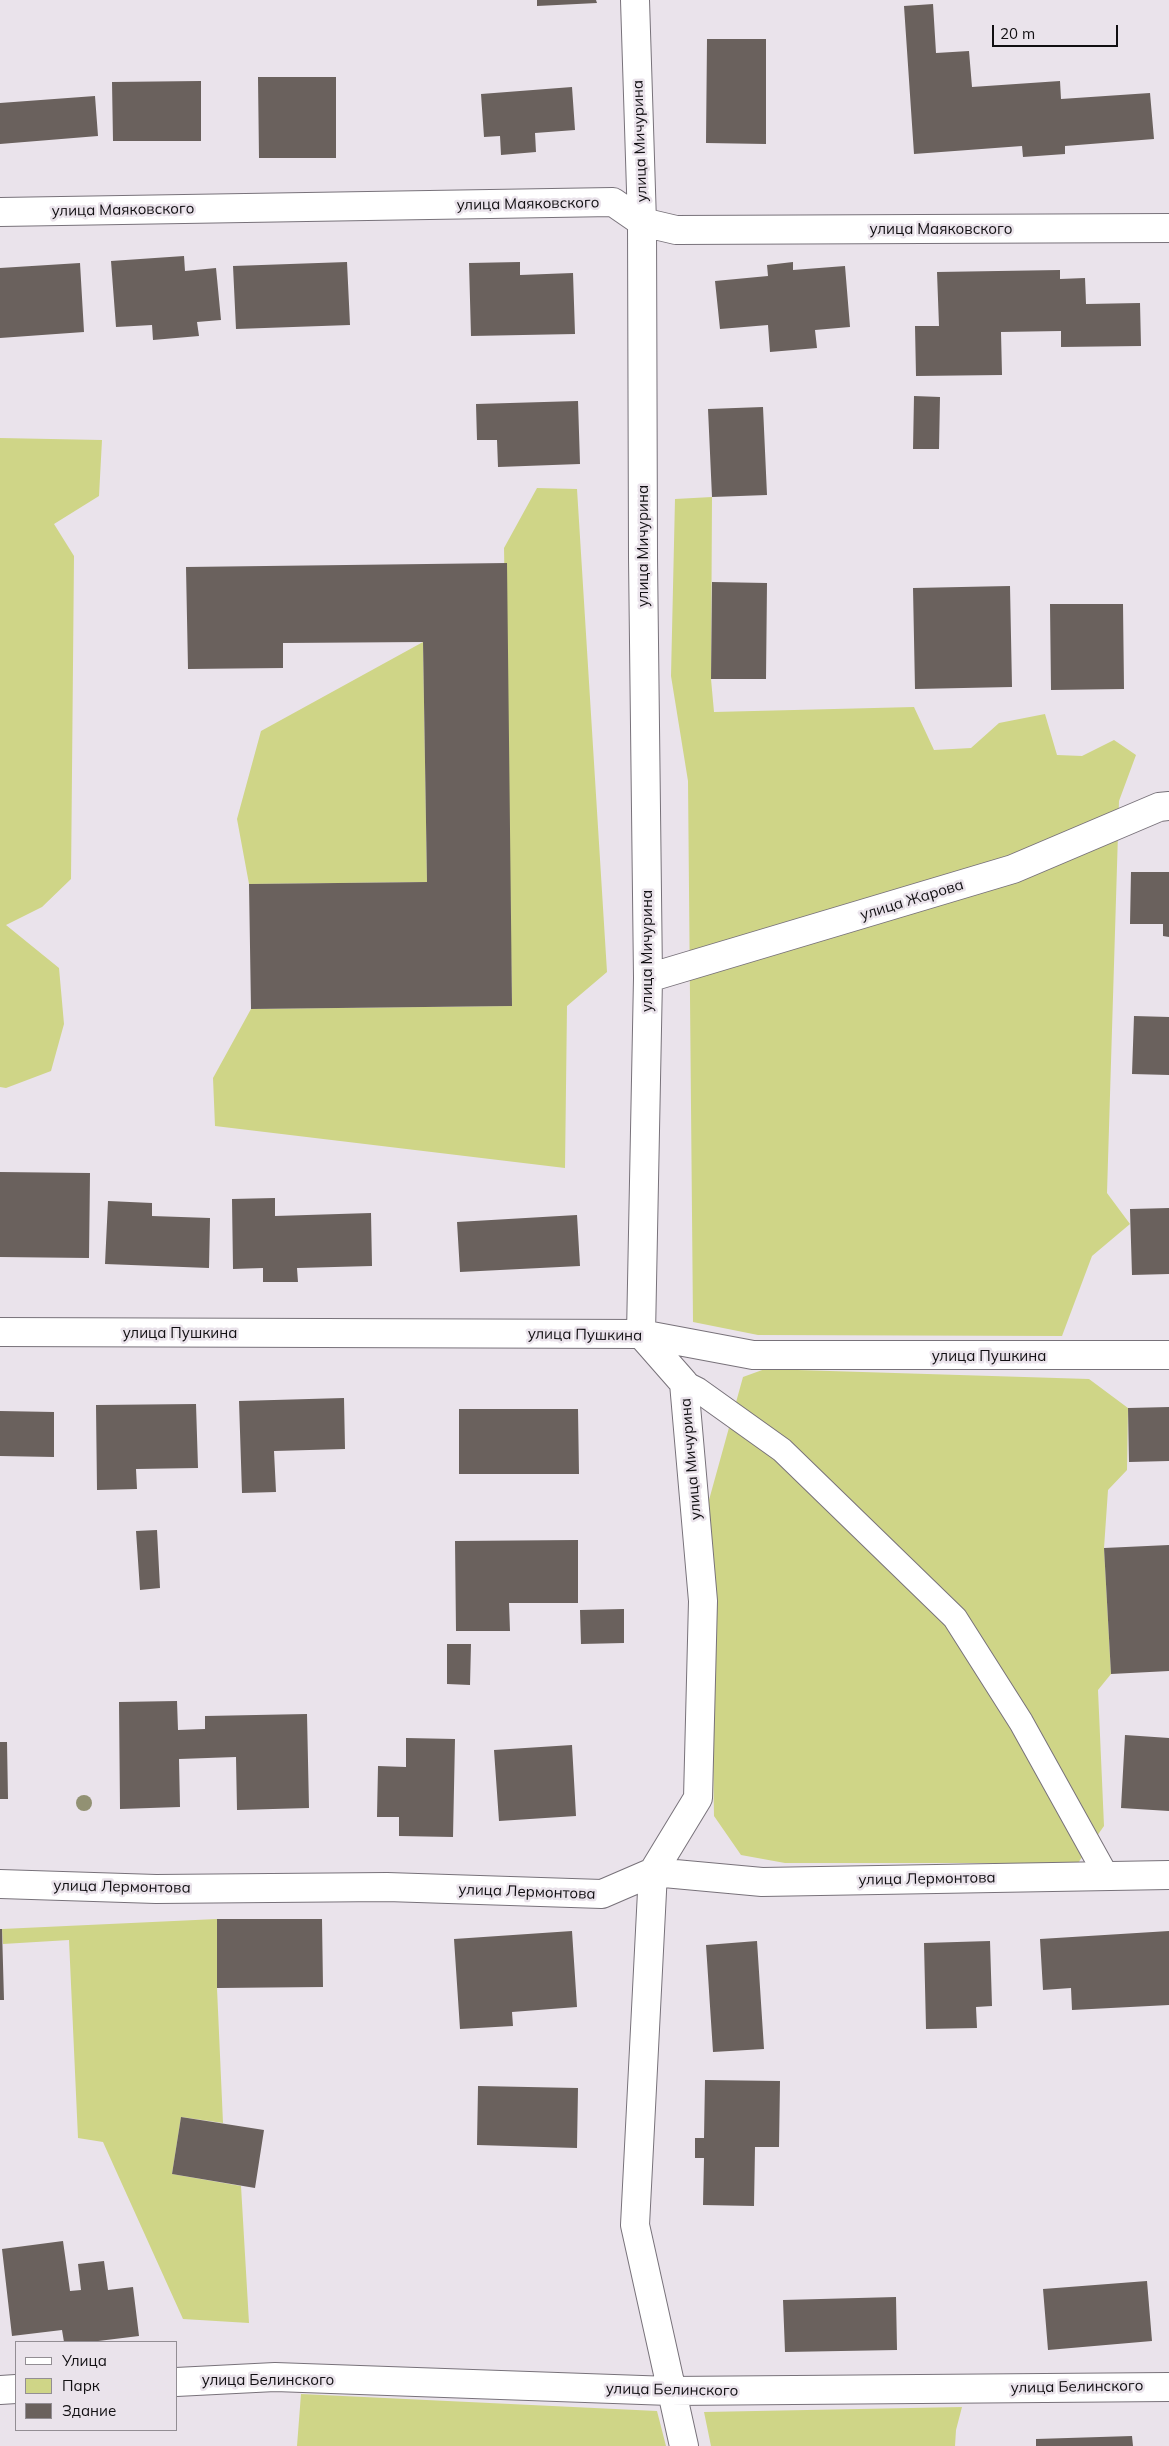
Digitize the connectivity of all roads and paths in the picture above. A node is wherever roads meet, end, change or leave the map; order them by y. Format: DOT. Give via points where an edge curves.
graph roads {
  1 [pos="635,0"];
  2 [pos="0,212"];
  3 [pos="642,222"];
  4 [pos="1169,228"];
  5 [pos="1169,806"];
  6 [pos="648,978"];
  7 [pos="0,1332"];
  8 [pos="641,1334"];
  9 [pos="1169,1355"];
  10 [pos="684,1383"];
  11 [pos="653,1872"];
  12 [pos="1106,1875"];
  13 [pos="1169,1875"];
  14 [pos="0,1884"];
  15 [pos="178,2382"];
  16 [pos="1169,2387"];
  17 [pos="15,2389"];
  18 [pos="0,2390"];
  19 [pos="670,2391"];
  20 [pos="684,2446"];
  1 -- 3 [label="street, улица Мичурина"];
  2 -- 3 [label="street, улица Маяковского" via="613,202"];
  3 -- 4 [label="street, улица Маяковского" via="676,230"];
  3 -- 6 [label="street, улица Мичурина"];
  5 -- 6 [label="street, улица Жарова" via="1158,806 1013,869"];
  6 -- 8 [label="street, улица Мичурина"];
  7 -- 8 [label="street, улица Пушкина"];
  8 -- 9 [label="street, улица Пушкина" via="753,1355"];
  8 -- 10 [label="street, улица Мичурина"];
  10 -- 11 [label="street, улица Мичурина" via="703,1601 698,1798"];
  10 -- 12 [label="lane" via="782,1450 955,1618 1021,1722"];
  11 -- 12 [label="street, улица Лермонтова" via="762,1882"];
  11 -- 14 [label="street, улица Лермонтова" via="602,1894 387,1887 156,1889"];
  11 -- 19 [label="street" via="635,2225"];
  12 -- 13 [label="street, улица Лермонтова"];
  15 -- 19 [label="street, улица Белинского" via="275,2377"];
  16 -- 19 [label="street, улица Белинского"];
  17 -- 18 [label="street"];
  19 -- 20 [label="street"];
}
